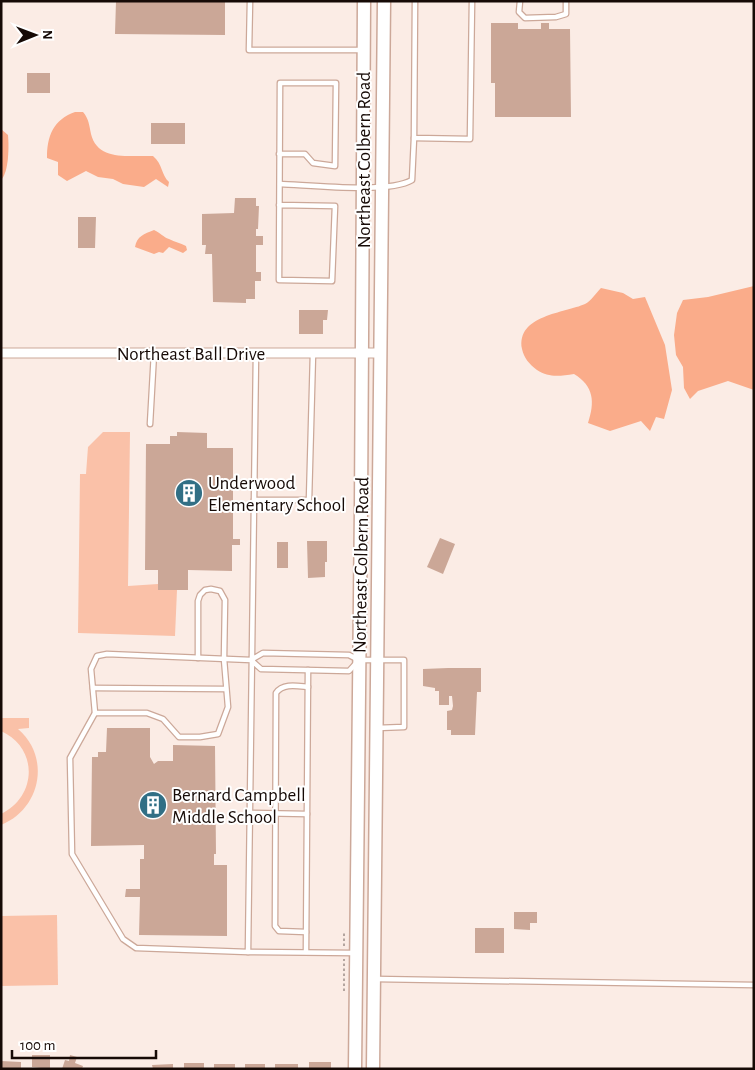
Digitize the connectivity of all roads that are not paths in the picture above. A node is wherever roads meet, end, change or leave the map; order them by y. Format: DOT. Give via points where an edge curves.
graph roads {
  1 [pos="250,1"];
  2 [pos="364,1"];
  3 [pos="384,1"];
  4 [pos="416,1"];
  5 [pos="472,1"];
  6 [pos="520,1"];
  7 [pos="566,1"];
  8 [pos="363,50"];
  9 [pos="414,138"];
  10 [pos="279,154"];
  11 [pos="280,184"];
  12 [pos="363,188"];
  13 [pos="382,188"];
  14 [pos="280,205"];
  15 [pos="1,352"];
  16 [pos="154,353"];
  17 [pos="256,353"];
  18 [pos="312,353"];
  19 [pos="361,353"];
  20 [pos="380,353"];
  21 [pos="150,424"];
  22 [pos="254,500"];
  23 [pos="198,658"];
  24 [pos="224,659"];
  25 [pos="251,660"];
  26 [pos="359,660"];
  27 [pos="377,660"];
  28 [pos="308,670"];
  29 [pos="308,687"];
  30 [pos="93,688"];
  31 [pos="226,689"];
  32 [pos="95,713"];
  33 [pos="377,728"];
  34 [pos="250,813"];
  35 [pos="276,814"];
  36 [pos="307,814"];
  37 [pos="306,932"];
  38 [pos="248,952"];
  39 [pos="306,952"];
  40 [pos="355,953"];
  41 [pos="374,979"];
  42 [pos="754,985"];
  43 [pos="355,1069"];
  44 [pos="373,1069"];
  1 -- 8 [label="lane" via="250,50"];
  2 -- 8 [label="main road, Northeast Colbern Road"];
  3 -- 13 [label="main road, Northeast Colbern Road"];
  4 -- 9 [label="lane"];
  5 -- 9 [label="lane" via="470,138"];
  6 -- 7 [label="lane" via="519,12 525,18 566,14"];
  8 -- 12 [label="main road, Northeast Colbern Road"];
  9 -- 13 [label="lane" via="412,180"];
  10 -- 10 [label="lane" via="280,83 336,84 335,166 313,164 305,154"];
  10 -- 11 [label="lane"];
  11 -- 12 [label="lane"];
  11 -- 14 [label="lane"];
  12 -- 13 [label="lane"];
  12 -- 19 [label="main road, Northeast Colbern Road"];
  13 -- 20 [label="main road, Northeast Colbern Road"];
  14 -- 14 [label="lane" via="279,280 332,281 334,206"];
  15 -- 16 [label="street, Northeast Ball Drive"];
  16 -- 17 [label="street, Northeast Ball Drive"];
  16 -- 21 [label="lane"];
  17 -- 18 [label="street, Northeast Ball Drive"];
  17 -- 22 [label="lane"];
  18 -- 19 [label="street, Northeast Ball Drive"];
  18 -- 22 [label="lane" via="309,500"];
  19 -- 20 [label="street, Northeast Ball Drive"];
  19 -- 26 [label="main road, Northeast Colbern Road"];
  20 -- 27 [label="main road, Northeast Colbern Road"];
  22 -- 25 [label="lane"];
  23 -- 24 [label="lane"];
  23 -- 24 [label="lane" via="198,601 200,595 210,589 220,591 225,600"];
  23 -- 30 [label="lane" via="98,656 91,669"];
  24 -- 25 [label="lane"];
  24 -- 31 [label="lane"];
  25 -- 26 [label="lane" via="263,653 349,655"];
  25 -- 28 [label="lane" via="261,669"];
  25 -- 34 [label="lane"];
  26 -- 27 [label="lane"];
  26 -- 28 [label="lane" via="349,671"];
  26 -- 40 [label="main road, Northeast Colbern Road"];
  27 -- 33 [label="main road, Northeast Colbern Road"];
  27 -- 33 [label="lane" via="404,660 404,727"];
  28 -- 29 [label="lane"];
  29 -- 35 [label="lane" via="284,686 276,693"];
  29 -- 36 [label="lane"];
  30 -- 31 [label="lane"];
  30 -- 32 [label="lane"];
  31 -- 32 [label="lane" via="228,707 218,734 179,736 163,719 147,713"];
  32 -- 38 [label="lane" via="70,758 72,854 124,939 136,948"];
  33 -- 41 [label="main road, Northeast Colbern Road"];
  34 -- 35 [label="lane"];
  34 -- 38 [label="lane"];
  35 -- 36 [label="lane"];
  35 -- 37 [label="lane" via="275,926 279,931"];
  36 -- 37 [label="lane"];
  37 -- 39 [label="lane"];
  38 -- 39 [label="lane"];
  39 -- 40 [label="lane"];
  40 -- 43 [label="main road, Northeast Colbern Road"];
  41 -- 42 [label="lane"];
  41 -- 44 [label="main road, Northeast Colbern Road"];
}
